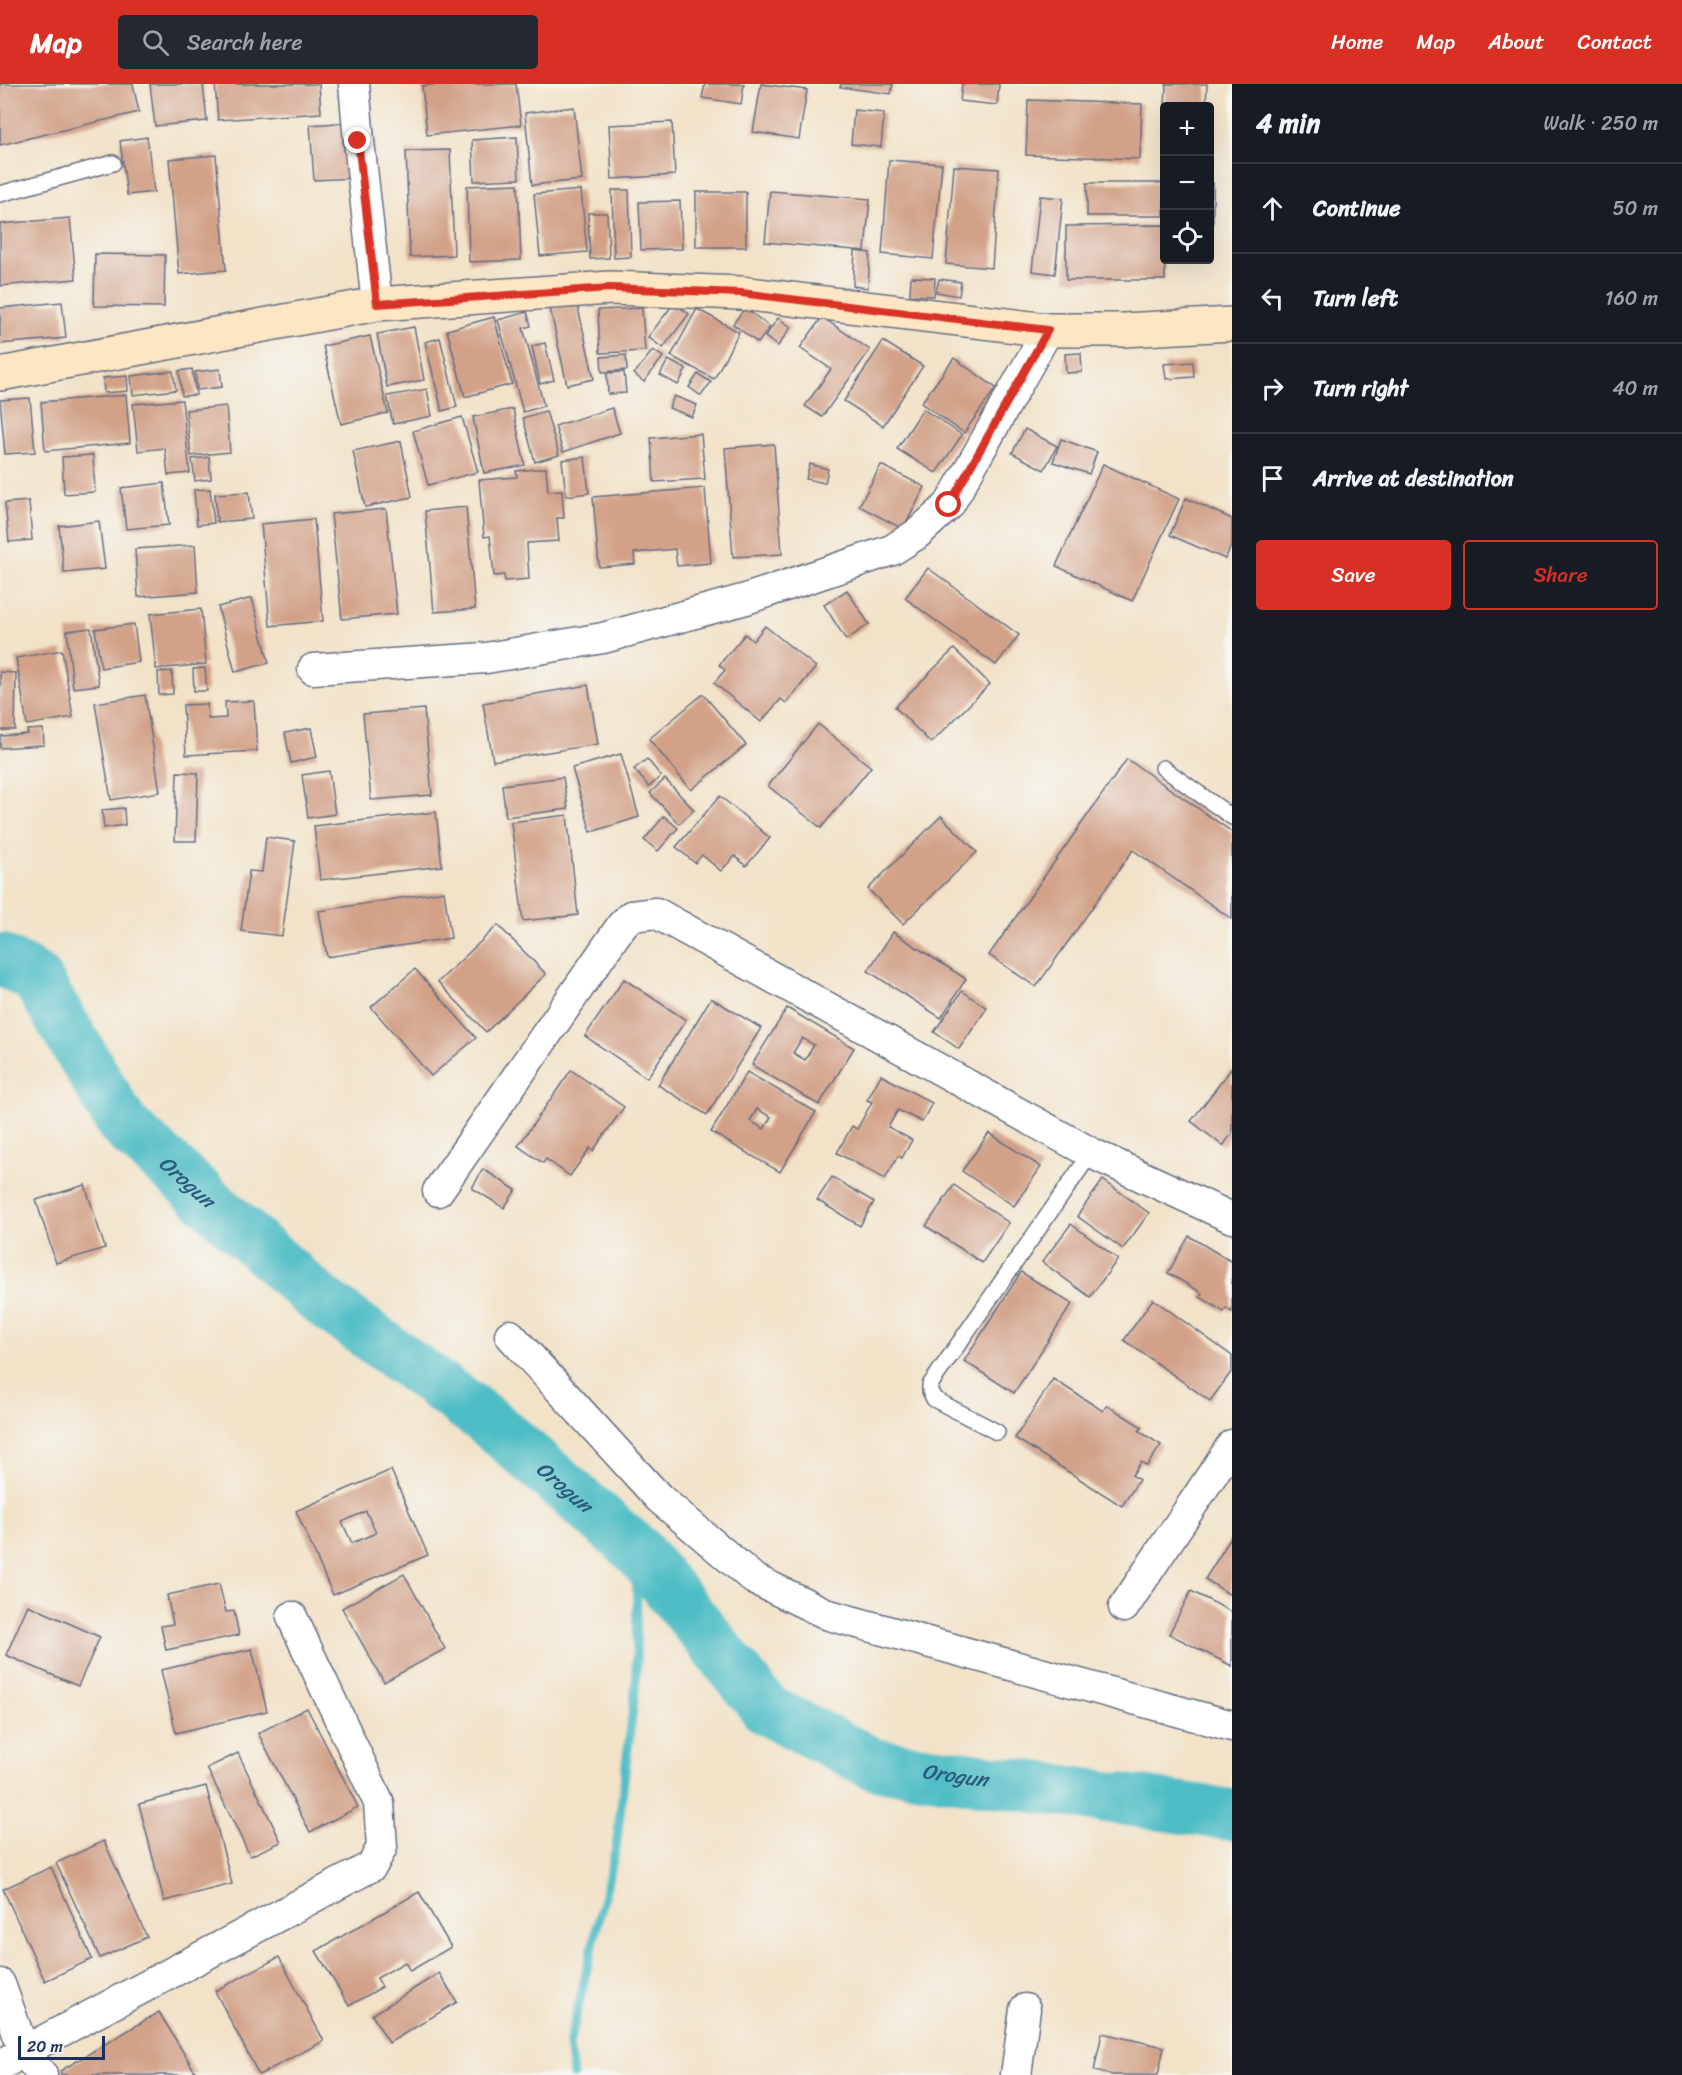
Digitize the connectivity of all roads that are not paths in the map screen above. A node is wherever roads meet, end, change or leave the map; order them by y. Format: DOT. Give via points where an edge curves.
graph roads {
  1 [pos="354,84"];
  2 [pos="113,163"];
  3 [pos="0,194"];
  4 [pos="377,304"];
  5 [pos="1232,324"];
  6 [pos="1048,330"];
  7 [pos="0,374"];
  8 [pos="313,669"];
  9 [pos="1163,768"];
  10 [pos="1232,817"];
  11 [pos="1091,1153"];
  12 [pos="438,1191"];
  13 [pos="1232,1218"];
  14 [pos="510,1335"];
  15 [pos="997,1432"];
  16 [pos="1232,1445"];
  17 [pos="1124,1607"];
  18 [pos="292,1617"];
  19 [pos="1232,1726"];
  20 [pos="0,1984"];
  21 [pos="1025,2009"];
  22 [pos="12,2058"];
  23 [pos="42,2075"];
  24 [pos="1016,2075"];
  1 -- 4 [label="street"];
  2 -- 3 [label="lane"];
  4 -- 6 [label="main road" via="610,288 741,293"];
  4 -- 7 [label="main road"];
  5 -- 6 [label="main road"];
  6 -- 8 [label="street" via="949,505 892,550 746,599 603,638 486,658"];
  9 -- 10 [label="lane"];
  11 -- 12 [label="street" via="656,913 631,916 622,925"];
  11 -- 13 [label="street"];
  11 -- 15 [label="lane" via="930,1385 934,1399"];
  14 -- 19 [label="street" via="659,1498 754,1579 829,1615"];
  16 -- 17 [label="street"];
  18 -- 22 [label="street" via="379,1803 382,1847 372,1866"];
  20 -- 22 [label="street"];
  21 -- 24 [label="street"];
  22 -- 23 [label="street"];
}
